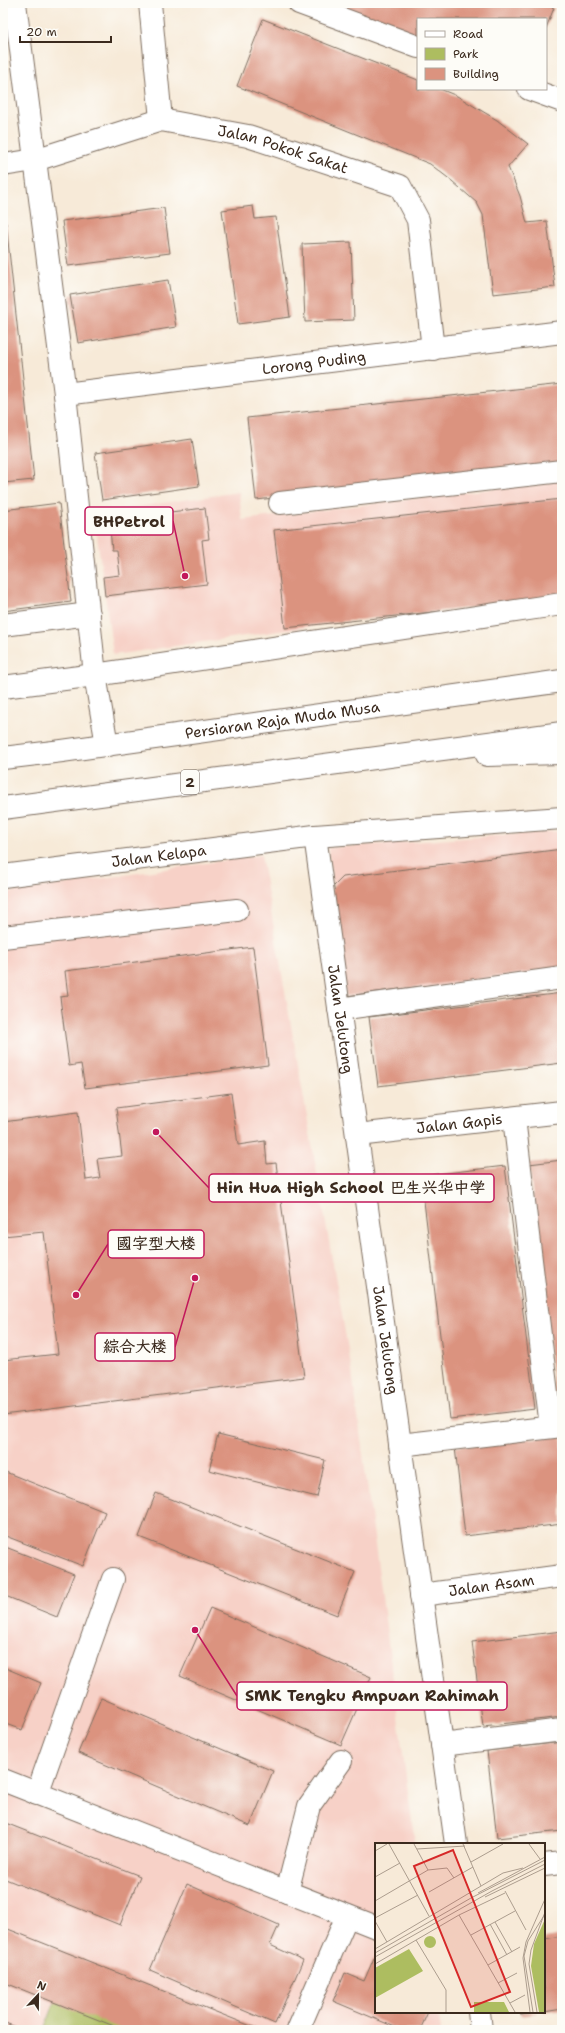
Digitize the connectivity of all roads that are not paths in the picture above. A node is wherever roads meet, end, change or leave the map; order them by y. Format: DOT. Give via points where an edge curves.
graph roads {
  1 [pos="15,3"];
  2 [pos="150,3"];
  3 [pos="300,3"];
  4 [pos="417,47"];
  5 [pos="532,90"];
  6 [pos="562,101"];
  7 [pos="161,120"];
  8 [pos="35,160"];
  9 [pos="3,165"];
  10 [pos="562,332"];
  11 [pos="433,348"];
  12 [pos="65,394"];
  13 [pos="562,471"];
  14 [pos="280,503"];
  15 [pos="562,604"];
  16 [pos="89,614"];
  17 [pos="3,625"];
  18 [pos="95,675"];
  19 [pos="558,680"];
  20 [pos="3,687"];
  21 [pos="562,733"];
  22 [pos="107,745"];
  23 [pos="562,753"];
  24 [pos="378,757"];
  25 [pos="3,758"];
  26 [pos="3,808"];
  27 [pos="562,818"];
  28 [pos="315,836"];
  29 [pos="3,876"];
  30 [pos="237,910"];
  31 [pos="3,937"];
  32 [pos="562,978"];
  33 [pos="339,1009"];
  34 [pos="562,1112"];
  35 [pos="514,1118"];
  36 [pos="357,1135"];
  37 [pos="556,1427"];
  38 [pos="400,1445"];
  39 [pos="562,1576"];
  40 [pos="113,1579"];
  41 [pos="421,1595"];
  42 [pos="562,1730"];
  43 [pos="442,1745"];
  44 [pos="341,1761"];
  45 [pos="3,1780"];
  46 [pos="37,1794"];
  47 [pos="456,1843"];
  48 [pos="562,1863"];
  49 [pos="545,1865"];
  50 [pos="286,1892"];
  51 [pos="347,1916"];
  52 [pos="375,1927"];
  53 [pos="479,2013"];
  54 [pos="298,2030"];
  55 [pos="482,2030"];
  1 -- 8 [label="main road"];
  2 -- 7 [label="main road"];
  3 -- 4 [label="main road"];
  5 -- 6 [label="main road"];
  7 -- 8 [label="main road, Jalan Pokok Sakat"];
  7 -- 11 [label="main road, Jalan Pokok Sakat" via="248,136 400,186 418,220"];
  8 -- 9 [label="main road, Jalan Pokok Sakat"];
  8 -- 12 [label="main road"];
  10 -- 11 [label="main road, Lorong Puding"];
  11 -- 12 [label="main road, Lorong Puding"];
  12 -- 16 [label="main road"];
  13 -- 14 [label="main road"];
  15 -- 18 [label="main road"];
  16 -- 17 [label="main road"];
  16 -- 18 [label="main road"];
  18 -- 20 [label="main road"];
  18 -- 22 [label="main road"];
  19 -- 22 [label="main road, Persiaran Raja Muda Musa"];
  21 -- 24 [label="main road, 2"];
  22 -- 25 [label="main road, Persiaran Raja Muda Musa"];
  23 -- 24 [label="main road"];
  24 -- 26 [label="main road, 2"];
  27 -- 28 [label="main road, Jalan Kelapa"];
  28 -- 29 [label="main road, Jalan Kelapa"];
  28 -- 33 [label="main road, Jalan Jelutong"];
  30 -- 31 [label="main road"];
  32 -- 33 [label="main road"];
  33 -- 36 [label="main road, Jalan Jelutong"];
  34 -- 35 [label="main road, Jalan Gapis"];
  35 -- 36 [label="main road, Jalan Gapis"];
  35 -- 37 [label="main road"];
  36 -- 38 [label="main road, Jalan Jelutong"];
  37 -- 38 [label="main road"];
  38 -- 41 [label="main road, Jalan Jelutong"];
  39 -- 41 [label="main road, Jalan Asam"];
  40 -- 46 [label="main road"];
  41 -- 43 [label="main road, Jalan Jelutong"];
  42 -- 43 [label="main road"];
  43 -- 47 [label="main road, Jalan Jelutong"];
  44 -- 50 [label="main road" via="309,1806"];
  45 -- 46 [label="main road"];
  46 -- 50 [label="main road"];
  48 -- 49 [label="main road"];
  50 -- 51 [label="main road"];
  51 -- 52 [label="main road"];
  51 -- 54 [label="main road"];
  53 -- 55 [label="main road"];
}
